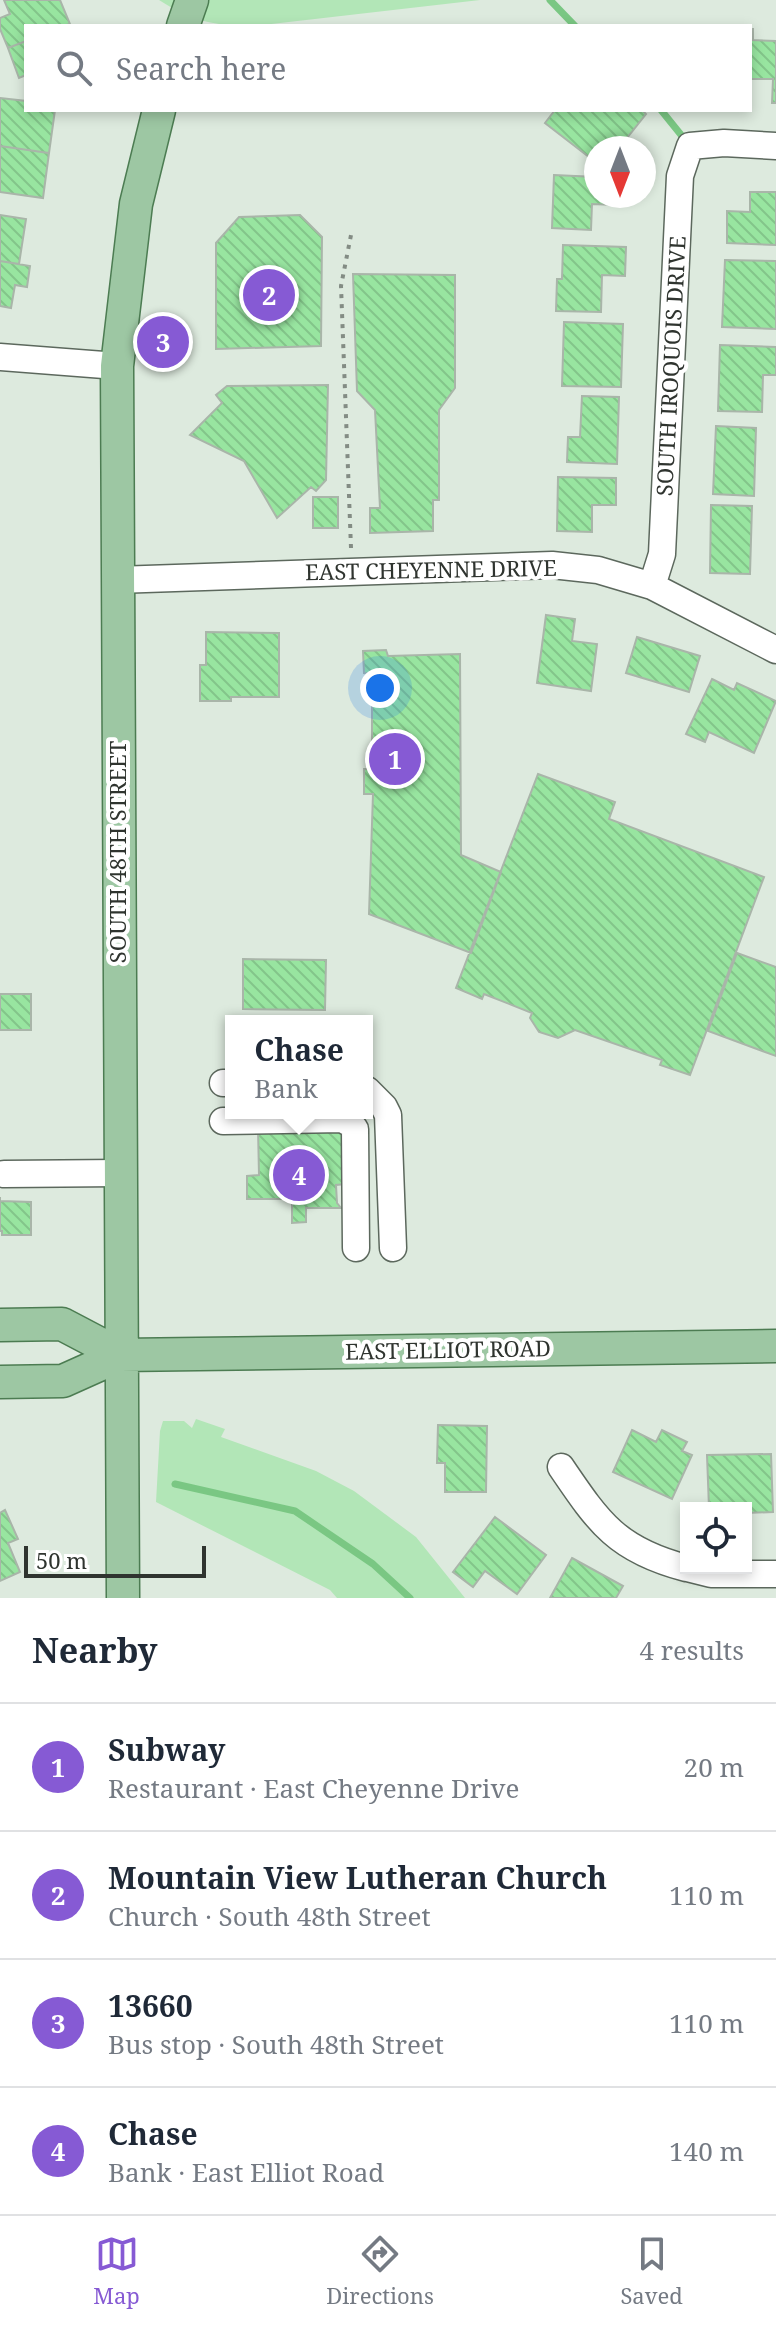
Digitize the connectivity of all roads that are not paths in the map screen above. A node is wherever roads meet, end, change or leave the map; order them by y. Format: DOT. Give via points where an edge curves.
graph roads {
  1 [pos="192,0"];
  2 [pos="184,24"];
  3 [pos="159,112"];
  4 [pos="776,146"];
  5 [pos="0,357"];
  6 [pos="117,366"];
  7 [pos="116,580"];
  8 [pos="652,586"];
  9 [pos="776,650"];
  10 [pos="373,1096"];
  11 [pos="373,1113"];
  12 [pos="342,1119"];
  13 [pos="362,1119"];
  14 [pos="120,1173"];
  15 [pos="4,1174"];
  16 [pos="374,1248"];
  17 [pos="0,1325"];
  18 [pos="776,1346"];
  19 [pos="121,1355"];
  20 [pos="0,1382"];
  21 [pos="561,1467"];
  22 [pos="680,1566"];
  23 [pos="752,1574"];
  24 [pos="776,1574"];
  25 [pos="123,1598"];
  1 -- 2 [label="main road"];
  3 -- 6 [label="main road, SOUTH 48TH STREET" via="136,204"];
  4 -- 8 [label="street, SOUTH IROQUOIS DRIVE" via="690,146 680,176 662,554"];
  5 -- 6 [label="street"];
  6 -- 7 [label="main road, SOUTH 48TH STREET"];
  7 -- 8 [label="street, EAST CHEYENNE DRIVE" via="552,565 598,570"];
  7 -- 14 [label="main road, SOUTH 48TH STREET"];
  8 -- 9 [label="street, EAST CHEYENNE DRIVE"];
  10 -- 16 [label="street" via="388,1115"];
  11 -- 16 [label="street"];
  12 -- 16 [label="street" via="355,1129"];
  13 -- 16 [label="street"];
  14 -- 15 [label="street"];
  14 -- 19 [label="main road, SOUTH 48TH STREET"];
  17 -- 19 [label="main road, EAST ELLIOT ROAD" via="62,1324"];
  18 -- 19 [label="main road, EAST ELLIOT ROAD"];
  19 -- 20 [label="main road, EAST ELLIOT ROAD" via="63,1381"];
  19 -- 25 [label="main road, SOUTH 48TH STREET"];
  21 -- 22 [label="street" via="593,1514 620,1539 655,1560"];
  23 -- 24 [label="street"];
}
